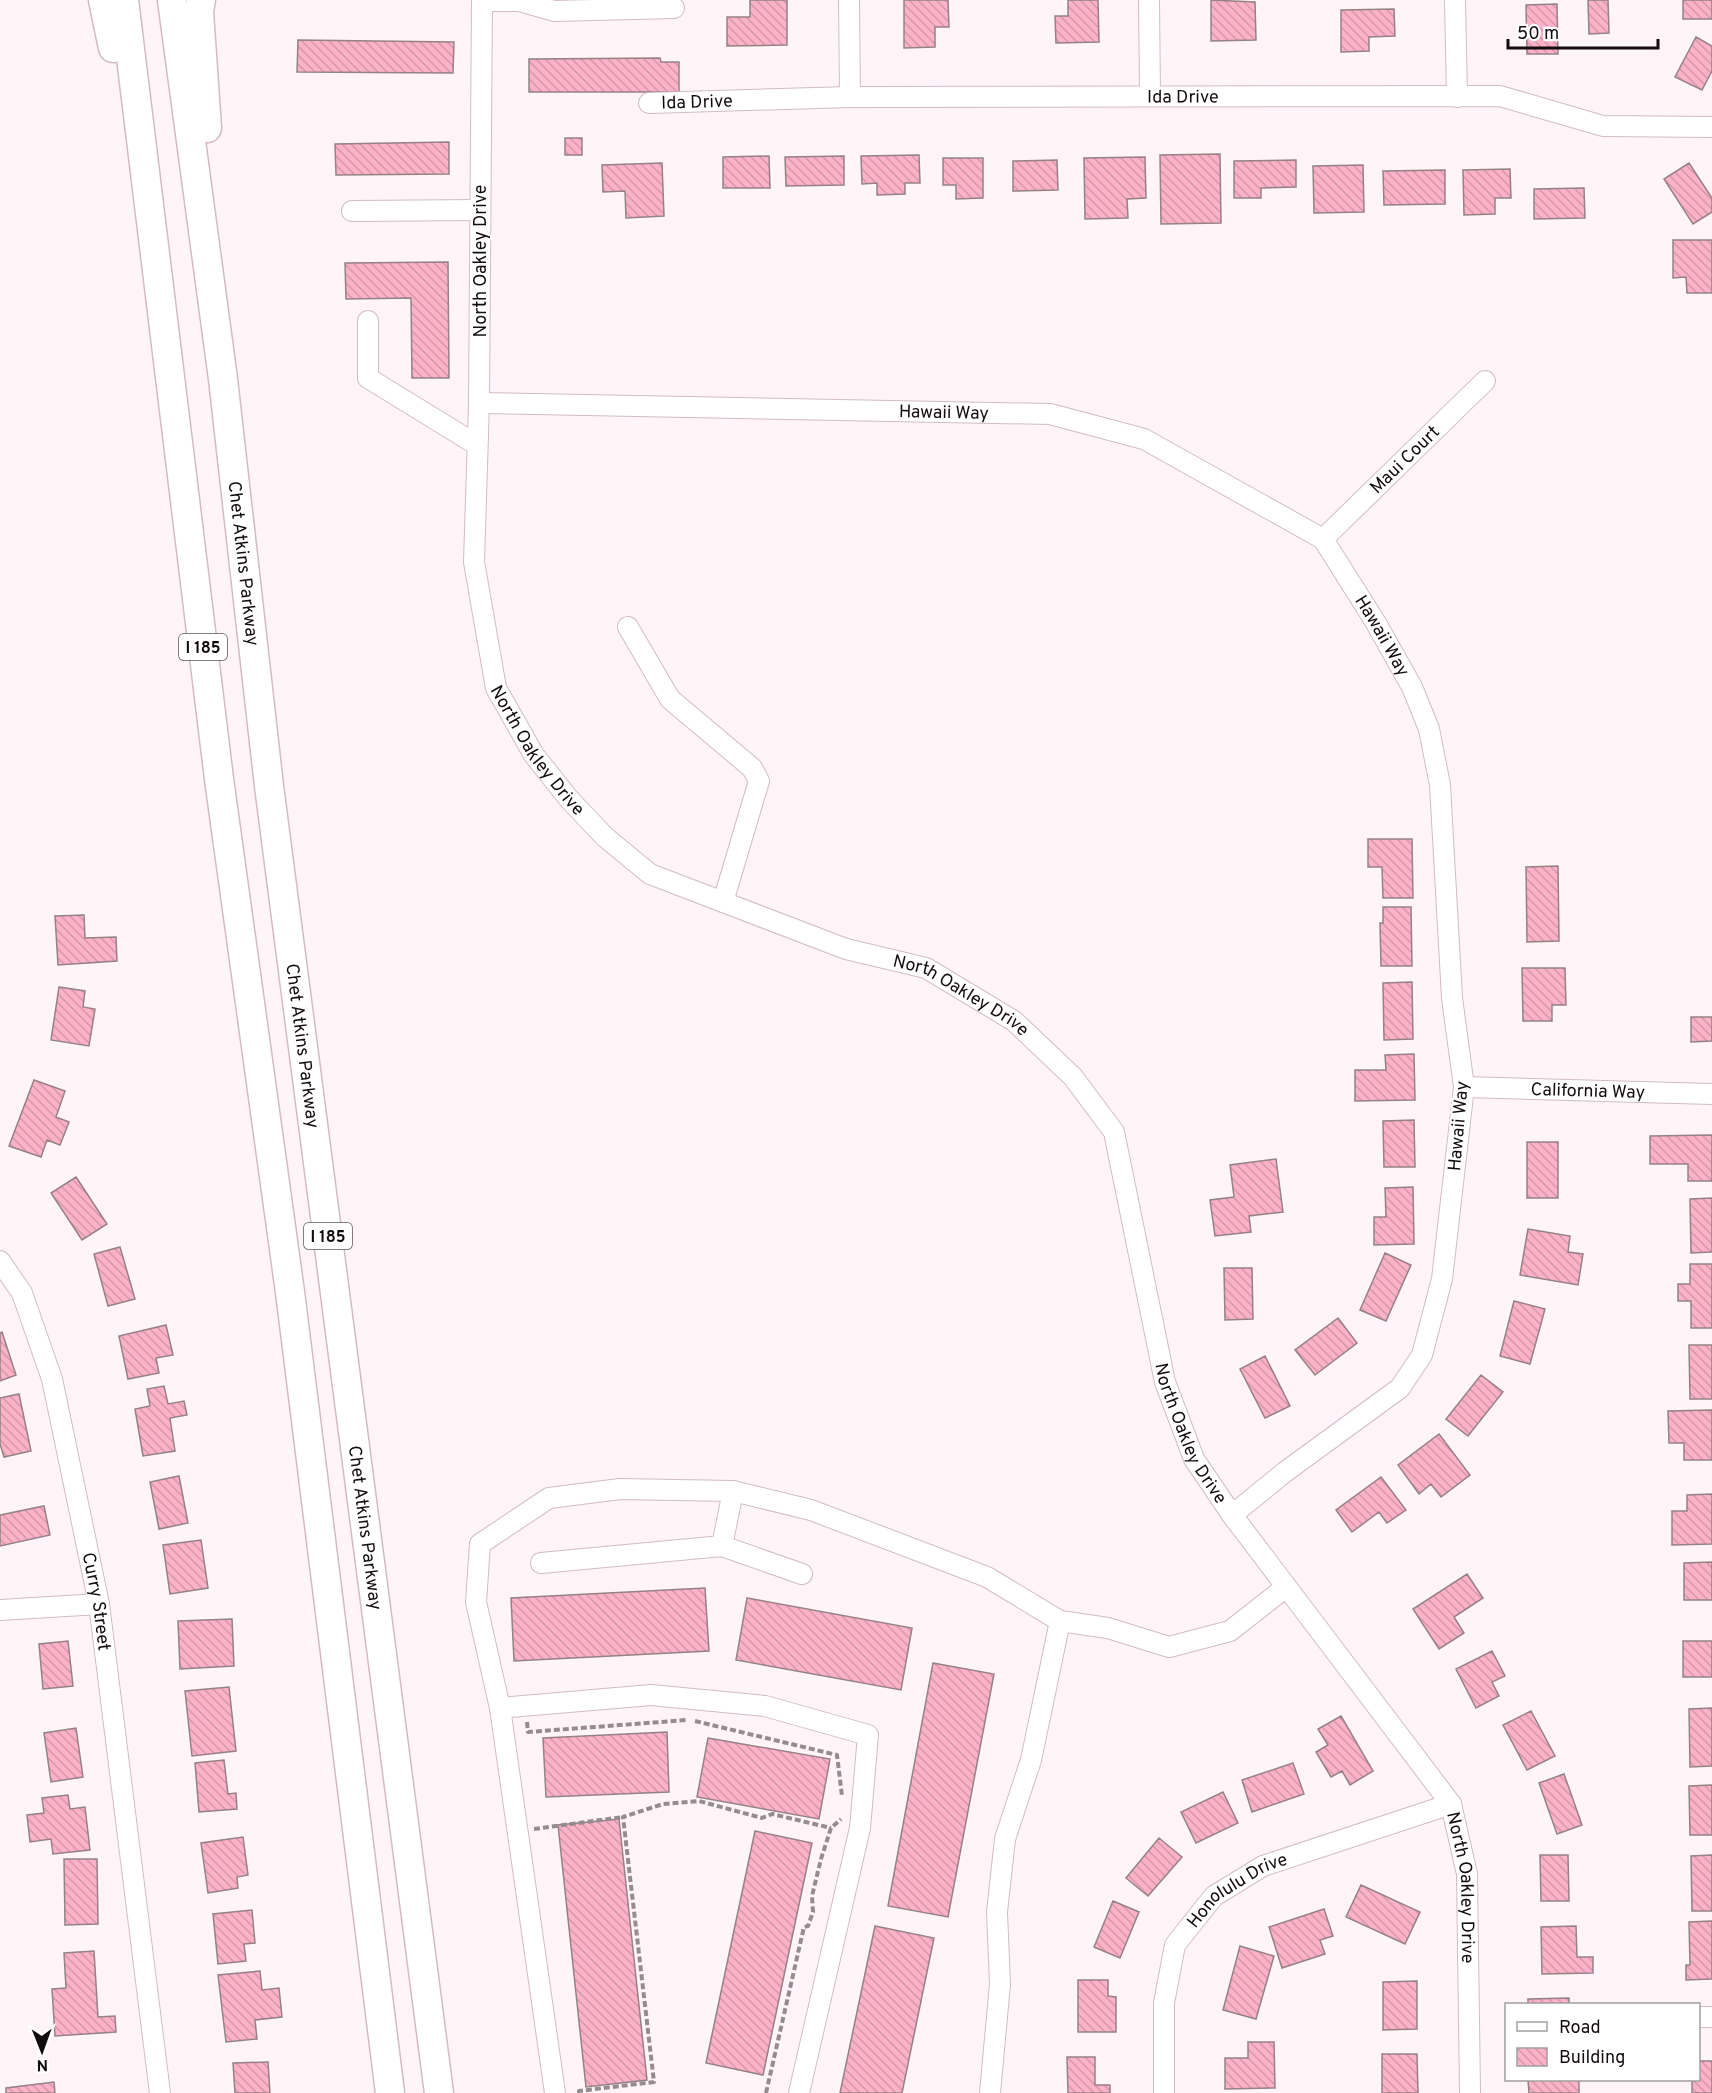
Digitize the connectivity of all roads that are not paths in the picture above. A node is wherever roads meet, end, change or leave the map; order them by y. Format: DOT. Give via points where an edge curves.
graph roads {
  1 [pos="104,0"];
  2 [pos="124,0"];
  3 [pos="172,0"];
  4 [pos="201,0"];
  5 [pos="482,0"];
  6 [pos="849,0"];
  7 [pos="1149,0"];
  8 [pos="1455,0"];
  9 [pos="675,8"];
  10 [pos="1150,96"];
  11 [pos="850,97"];
  12 [pos="1457,97"];
  13 [pos="649,103"];
  14 [pos="1712,126"];
  15 [pos="480,210"];
  16 [pos="352,211"];
  17 [pos="164,318"];
  18 [pos="368,321"];
  19 [pos="223,379"];
  20 [pos="1485,381"];
  21 [pos="479,403"];
  22 [pos="477,445"];
  23 [pos="1323,539"];
  24 [pos="628,627"];
  25 [pos="723,902"];
  26 [pos="1464,1087"];
  27 [pos="1712,1094"];
  28 [pos="0,1261"];
  29 [pos="733,1491"];
  30 [pos="1232,1515"];
  31 [pos="722,1546"];
  32 [pos="541,1563"];
  33 [pos="802,1574"];
  34 [pos="1286,1587"];
  35 [pos="99,1604"];
  36 [pos="0,1610"];
  37 [pos="1060,1621"];
  38 [pos="500,1708"];
  39 [pos="1451,1804"];
  40 [pos="160,2093"];
  41 [pos="390,2093"];
  42 [pos="439,2093"];
  43 [pos="555,2093"];
  44 [pos="799,2093"];
  45 [pos="990,2093"];
  46 [pos="1164,2093"];
  47 [pos="1470,2093"];
  1 -- 17 [label="highway"];
  2 -- 17 [label="highway, I 185"];
  3 -- 19 [label="highway, Chet Atkins Parkway / I 185"];
  4 -- 19 [label="highway"];
  5 -- 9 [label="street" via="519,1 554,11"];
  5 -- 15 [label="street, North Oakley Drive"];
  6 -- 11 [label="street"];
  7 -- 10 [label="street"];
  8 -- 12 [label="street"];
  10 -- 11 [label="street, Ida Drive"];
  10 -- 12 [label="street, Ida Drive"];
  11 -- 13 [label="street, Ida Drive"];
  12 -- 14 [label="street, Ida Drive" via="1500,96 1603,126"];
  15 -- 16 [label="street"];
  15 -- 21 [label="street, North Oakley Drive"];
  17 -- 41 [label="highway, I 185" via="218,768 290,1292"];
  18 -- 22 [label="street" via="368,378"];
  19 -- 42 [label="highway, Chet Atkins Parkway / I 185" via="269,786"];
  20 -- 23 [label="street, Maui Court"];
  21 -- 22 [label="street, North Oakley Drive"];
  21 -- 23 [label="street, Hawaii Way" via="1050,414 1144,439"];
  22 -- 25 [label="street, North Oakley Drive" via="474,562 496,688 534,755 605,837 650,874"];
  23 -- 26 [label="street, Hawaii Way" via="1412,687 1429,729 1440,785 1452,998"];
  24 -- 25 [label="street" via="670,699 752,768 759,781"];
  25 -- 30 [label="street, North Oakley Drive" via="846,949 926,969 1014,1021 1073,1077 1114,1132 1165,1382 1194,1459"];
  26 -- 27 [label="street, California Way"];
  26 -- 30 [label="street, Hawaii Way" via="1442,1279 1422,1355 1400,1388"];
  28 -- 35 [label="street, Curry Street" via="22,1293 51,1379"];
  29 -- 31 [label="street"];
  29 -- 37 [label="street" via="811,1510 987,1577"];
  29 -- 38 [label="street" via="620,1489 549,1498 480,1544 476,1602"];
  30 -- 34 [label="street, North Oakley Drive"];
  31 -- 32 [label="street"];
  31 -- 33 [label="street"];
  34 -- 37 [label="street" via="1230,1631 1169,1647 1108,1628"];
  34 -- 39 [label="street, North Oakley Drive"];
  35 -- 36 [label="street"];
  35 -- 40 [label="street, Curry Street"];
  37 -- 45 [label="street" via="1031,1760 1005,1839 998,1912 1000,1984"];
  38 -- 43 [label="street"];
  38 -- 44 [label="street" via="651,1695 765,1706 868,1735 860,1828"];
  39 -- 46 [label="street, Honolulu Drive" via="1263,1866 1214,1896 1175,1945 1164,2003"];
  39 -- 47 [label="street, North Oakley Drive" via="1467,1874"];
}
